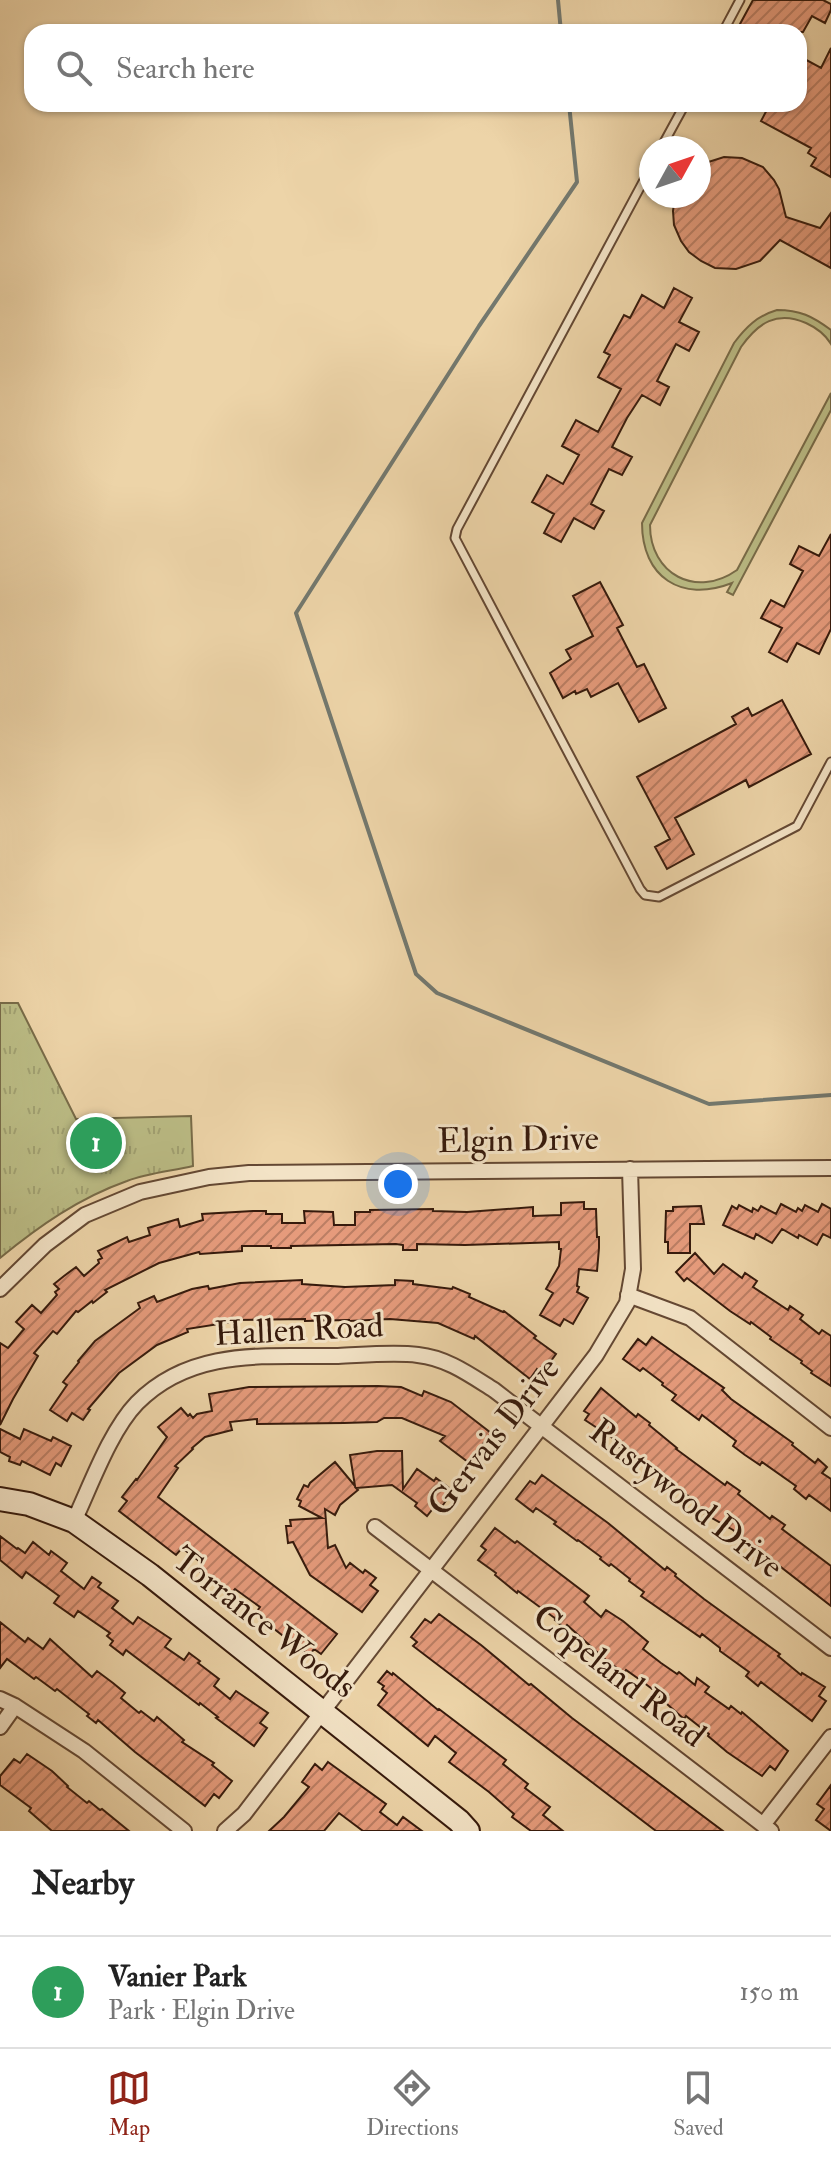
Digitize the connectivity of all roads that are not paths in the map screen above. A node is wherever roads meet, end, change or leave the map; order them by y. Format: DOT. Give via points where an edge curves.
graph roads {
  1 [pos="740,0"];
  2 [pos="727,24"];
  3 [pos="681,112"];
  4 [pos="668,136"];
  5 [pos="639,189"];
  6 [pos="831,762"];
  7 [pos="831,1168"];
  8 [pos="630,1169"];
  9 [pos="0,1289"];
  10 [pos="628,1295"];
  11 [pos="542,1426"];
  12 [pos="831,1428"];
  13 [pos="0,1499"];
  14 [pos="74,1521"];
  15 [pos="375,1527"];
  16 [pos="431,1569"];
  17 [pos="831,1648"];
  18 [pos="0,1699"];
  19 [pos="15,1706"];
  20 [pos="321,1711"];
  21 [pos="0,1727"];
  22 [pos="831,1737"];
  23 [pos="767,1828"];
  24 [pos="184,1831"];
  25 [pos="225,1831"];
  26 [pos="468,1831"];
  1 -- 2 [label="lane"];
  3 -- 4 [label="lane"];
  5 -- 6 [label="lane" via="455,538 645,895 659,897 797,826"];
  7 -- 8 [label="street, Elgin Drive"];
  8 -- 9 [label="street, Elgin Drive" via="209,1177 140,1192 85,1215"];
  8 -- 10 [label="street, Gervais Drive" via="633,1269"];
  10 -- 11 [label="street, Gervais Drive" via="596,1355"];
  10 -- 12 [label="street" via="690,1318"];
  11 -- 14 [label="street, Hallen Road" via="452,1364 418,1355 225,1358 177,1374 139,1402 122,1421"];
  11 -- 16 [label="street, Gervais Drive"];
  11 -- 17 [label="street, Rustywood Drive"];
  13 -- 14 [label="street, Torrance Woods"];
  14 -- 20 [label="street, Torrance Woods"];
  15 -- 16 [label="street, Copeland Road"];
  16 -- 20 [label="street, Gervais Drive"];
  16 -- 23 [label="street, Copeland Road"];
  18 -- 19 [label="street"];
  19 -- 21 [label="street"];
  19 -- 24 [label="street" via="84,1751"];
  20 -- 25 [label="street, Gervais Drive" via="244,1814"];
  20 -- 26 [label="street, Torrance Woods"];
  22 -- 23 [label="street"];
}
